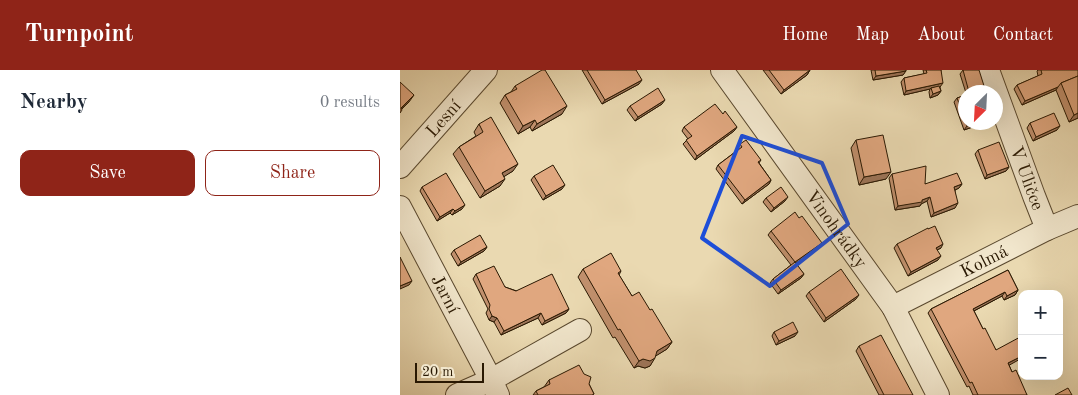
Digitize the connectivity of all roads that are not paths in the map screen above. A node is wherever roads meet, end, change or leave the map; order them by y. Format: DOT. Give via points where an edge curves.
graph roads {
  1 [pos="486,70"];
  2 [pos="722,70"];
  3 [pos="988,70"];
  4 [pos="400,167"];
  5 [pos="400,207"];
  6 [pos="1078,216"];
  7 [pos="1047,229"];
  8 [pos="893,307"];
  9 [pos="580,330"];
  10 [pos="494,388"];
  11 [pos="457,395"];
  12 [pos="938,395"];
  1 -- 4 [label="street, Lesní"];
  2 -- 8 [label="street, Vinohrádky"];
  3 -- 7 [label="street, V Uličce"];
  5 -- 10 [label="street, Jarní"];
  6 -- 7 [label="street, Kolmá"];
  7 -- 8 [label="street, Kolmá"];
  8 -- 12 [label="street, Vinohrádky"];
  9 -- 10 [label="street"];
  10 -- 11 [label="street"];
}
